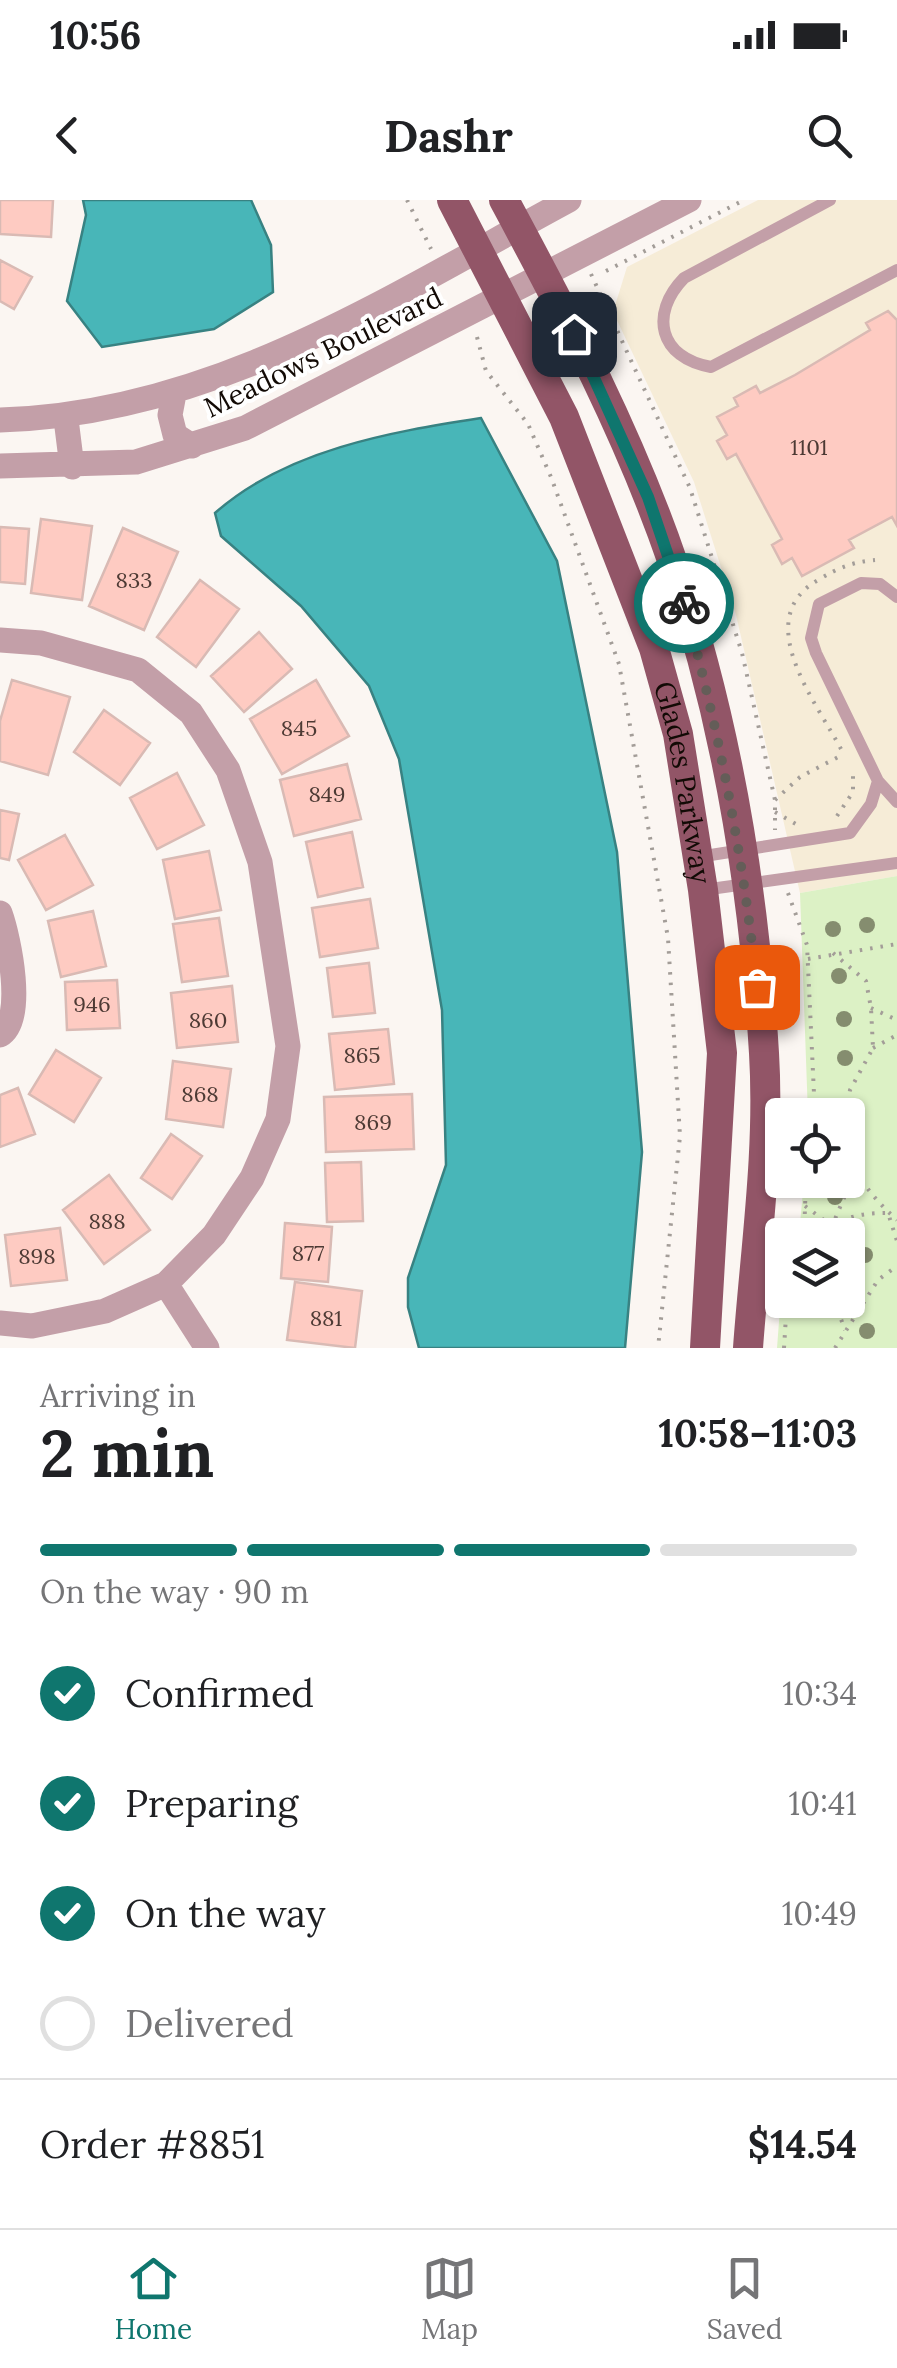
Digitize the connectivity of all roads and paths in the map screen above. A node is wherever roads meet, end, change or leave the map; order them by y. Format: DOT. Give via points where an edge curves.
graph roads {
  1 [pos="407,200"];
  2 [pos="452,200"];
  3 [pos="504,200"];
  4 [pos="569,200"];
  5 [pos="689,200"];
  6 [pos="744,200"];
  7 [pos="830,200"];
  8 [pos="518,227"];
  9 [pos="424,238"];
  10 [pos="478,249"];
  11 [pos="897,270"];
  12 [pos="546,275"];
  13 [pos="593,276"];
  14 [pos="601,291"];
  15 [pos="502,298"];
  16 [pos="477,333"];
  17 [pos="174,394"];
  18 [pos="66,418"];
  19 [pos="0,420"];
  20 [pos="192,446"];
  21 [pos="0,466"];
  22 [pos="72,467"];
  23 [pos="897,597"];
  24 [pos="0,640"];
  25 [pos="878,781"];
  26 [pos="775,800"];
  27 [pos="897,802"];
  28 [pos="774,812"];
  29 [pos="826,824"];
  30 [pos="799,826"];
  31 [pos="777,847"];
  32 [pos="741,852"];
  33 [pos="698,858"];
  34 [pos="897,863"];
  35 [pos="786,881"];
  36 [pos="746,886"];
  37 [pos="703,890"];
  38 [pos="0,913"];
  39 [pos="897,944"];
  40 [pos="833,953"];
  41 [pos="808,959"];
  42 [pos="871,1008"];
  43 [pos="897,1020"];
  44 [pos="0,1035"];
  45 [pos="897,1035"];
  46 [pos="873,1048"];
  47 [pos="814,1098"];
  48 [pos="849,1098"];
  49 [pos="865,1184"];
  50 [pos="805,1198"];
  51 [pos="805,1206"];
  52 [pos="888,1212"];
  53 [pos="805,1218"];
  54 [pos="821,1218"];
  55 [pos="851,1218"];
  56 [pos="897,1220"];
  57 [pos="897,1241"];
  58 [pos="897,1266"];
  59 [pos="166,1284"];
  60 [pos="865,1293"];
  61 [pos="870,1293"];
  62 [pos="786,1318"];
  63 [pos="841,1318"];
  64 [pos="0,1322"];
  65 [pos="845,1330"];
  66 [pos="207,1348"];
  67 [pos="658,1348"];
  68 [pos="706,1348"];
  69 [pos="748,1348"];
  70 [pos="784,1348"];
  71 [pos="835,1348"];
  1 -- 9 [label="path"];
  2 -- 10 [label="main road, Glades Parkway"];
  3 -- 8 [label="main road, Glades Parkway"];
  4 -- 8 [label="street, Meadows Boulevard"];
  5 -- 12 [label="street, Meadows Boulevard"];
  6 -- 13 [label="path"];
  7 -- 11 [label="lane" via="684,278 662,312 674,351 711,367"];
  8 -- 10 [label="street, Meadows Boulevard"];
  8 -- 12 [label="main road, Glades Parkway"];
  10 -- 15 [label="main road, Glades Parkway"];
  10 -- 17 [label="street, Meadows Boulevard" via="292,348"];
  12 -- 15 [label="street, Meadows Boulevard"];
  12 -- 32 [label="main road, Glades Parkway" via="674,566 716,719"];
  14 -- 26 [label="path" via="690,488 742,653"];
  15 -- 20 [label="street, Meadows Boulevard" via="263,420"];
  15 -- 33 [label="main road, Glades Parkway" via="564,417 654,648 678,734"];
  16 -- 67 [label="path" via="486,371 519,410 543,459 619,664 665,919 680,1136"];
  17 -- 18 [label="street, Meadows Boulevard"];
  17 -- 20 [label="street" via="175,435"];
  18 -- 19 [label="street, Meadows Boulevard"];
  18 -- 22 [label="street"];
  20 -- 22 [label="street, Meadows Boulevard" via="136,462"];
  21 -- 22 [label="street, Meadows Boulevard"];
  23 -- 25 [label="lane" via="880,584 861,583 819,604 812,623 816,653"];
  24 -- 59 [label="street" via="41,643 138,670 191,714 228,770 260,862 288,1046 278,1119 252,1178 214,1235"];
  25 -- 27 [label="lane"];
  25 -- 31 [label="lane" via="850,833"];
  26 -- 28 [label="path"];
  26 -- 29 [label="path" via="791,783 844,754 853,792"];
  28 -- 30 [label="path"];
  28 -- 31 [label="path"];
  31 -- 32 [label="lane"];
  32 -- 33 [label="lane"];
  32 -- 36 [label="main road, Glades Parkway"];
  33 -- 37 [label="main road, Glades Parkway"];
  34 -- 35 [label="lane"];
  35 -- 36 [label="lane"];
  35 -- 41 [label="path"];
  36 -- 37 [label="lane"];
  36 -- 69 [label="main road, Glades Parkway" via="764,1055"];
  37 -- 68 [label="main road, Glades Parkway" via="722,1053"];
  38 -- 44 [label="street" via="16,1011"];
  39 -- 40 [label="path"];
  40 -- 41 [label="path"];
  40 -- 42 [label="path" via="866,981"];
  41 -- 47 [label="path"];
  42 -- 43 [label="path"];
  42 -- 46 [label="path"];
  45 -- 46 [label="path"];
  46 -- 48 [label="path"];
  49 -- 52 [label="path"];
  50 -- 51 [label="path"];
  51 -- 53 [label="path"];
  51 -- 54 [label="path"];
  52 -- 55 [label="path"];
  52 -- 56 [label="path"];
  52 -- 57 [label="path"];
  58 -- 61 [label="path"];
  59 -- 64 [label="street" via="105,1310 32,1326"];
  59 -- 66 [label="street"];
  60 -- 61 [label="path"];
  61 -- 65 [label="path"];
  62 -- 70 [label="path"];
  63 -- 65 [label="path"];
  65 -- 71 [label="path"];
}
